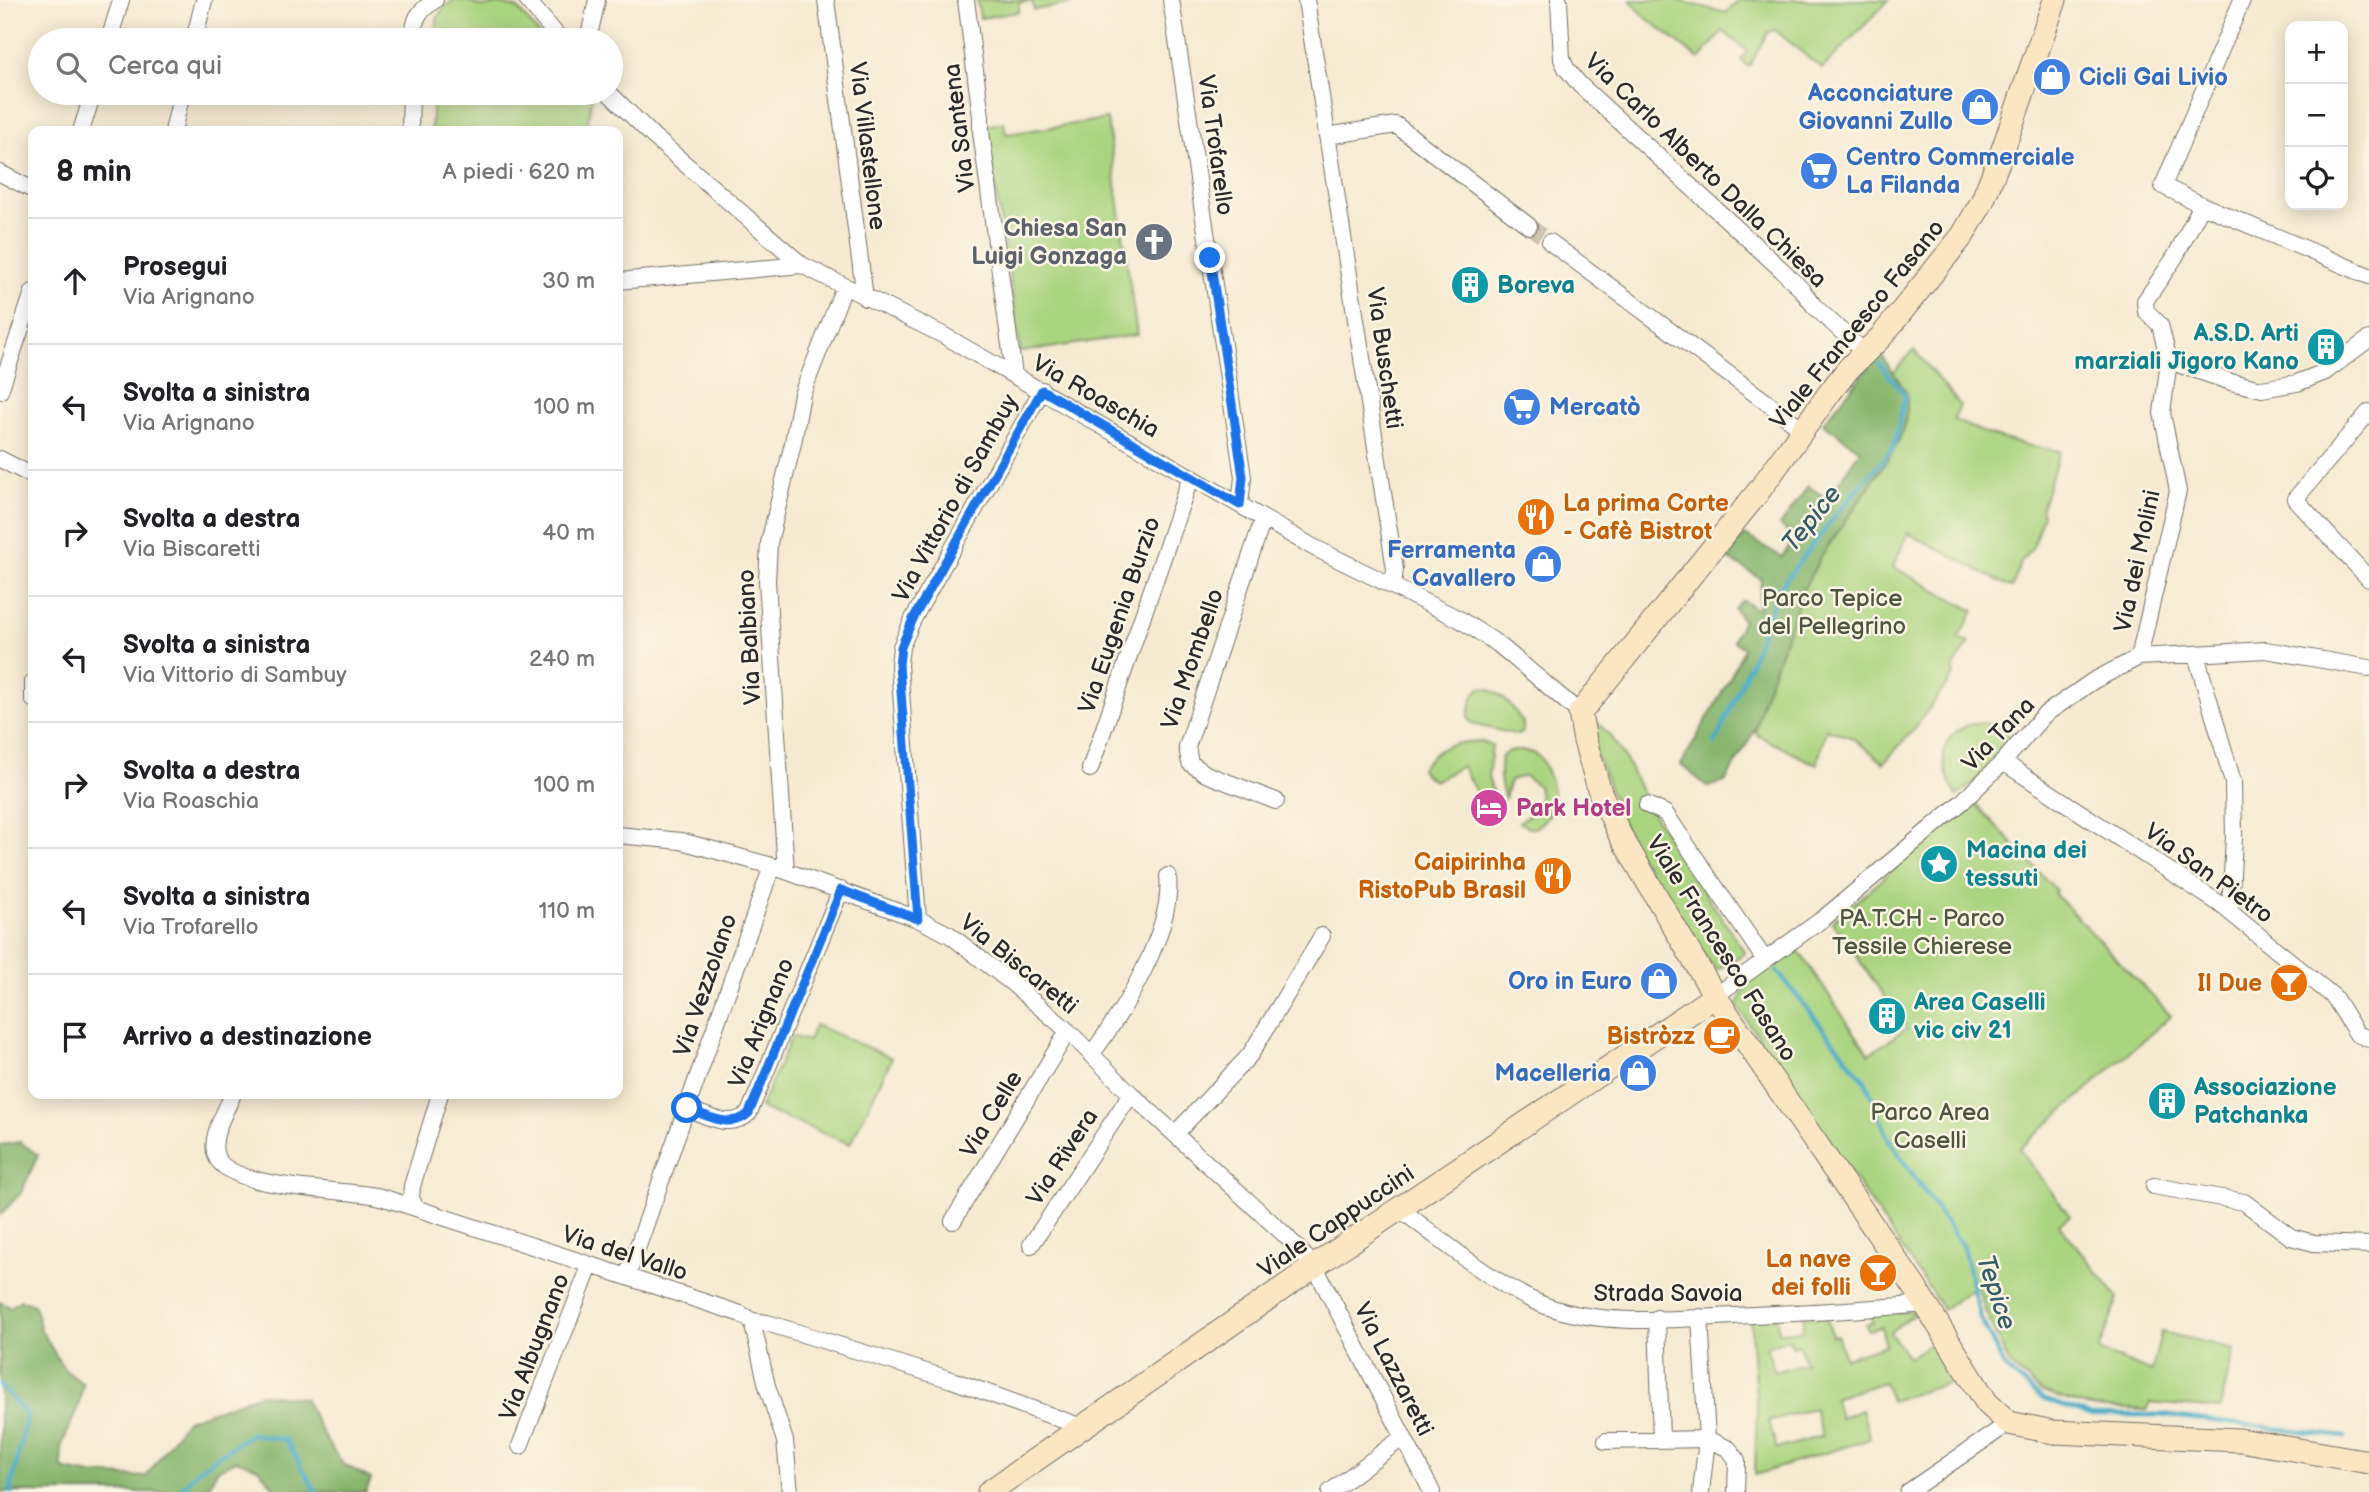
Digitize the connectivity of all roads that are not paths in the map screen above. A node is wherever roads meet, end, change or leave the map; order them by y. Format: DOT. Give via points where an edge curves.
graph roads {
  1 [pos="121,0"];
  2 [pos="204,0"];
  3 [pos="435,0"];
  4 [pos="527,0"];
  5 [pos="597,0"];
  6 [pos="825,0"];
  7 [pos="966,0"];
  8 [pos="1171,0"];
  9 [pos="1306,0"];
  10 [pos="1559,0"];
  11 [pos="2055,0"];
  12 [pos="2242,0"];
  13 [pos="113,28"];
  14 [pos="197,28"];
  15 [pos="414,28"];
  16 [pos="551,28"];
  17 [pos="591,28"];
  18 [pos="89,105"];
  19 [pos="179,105"];
  20 [pos="411,105"];
  21 [pos="622,105"];
  22 [pos="83,126"];
  23 [pos="174,126"];
  24 [pos="410,126"];
  25 [pos="1326,136"];
  26 [pos="0,173"];
  27 [pos="28,187"];
  28 [pos="2202,205"];
  29 [pos="1529,226"];
  30 [pos="1550,242"];
  31 [pos="802,265"];
  32 [pos="2369,276"];
  33 [pos="623,281"];
  34 [pos="844,287"];
  35 [pos="865,298"];
  36 [pos="28,307"];
  37 [pos="2369,339"];
  38 [pos="1864,352"];
  39 [pos="2169,361"];
  40 [pos="1014,375"];
  41 [pos="1042,390"];
  42 [pos="0,391"];
  43 [pos="2369,412"];
  44 [pos="1804,430"];
  45 [pos="0,459"];
  46 [pos="28,473"];
  47 [pos="1191,476"];
  48 [pos="1240,505"];
  49 [pos="1263,519"];
  50 [pos="2369,579"];
  51 [pos="1393,586"];
  52 [pos="2196,654"];
  53 [pos="2139,657"];
  54 [pos="2369,668"];
  55 [pos="1580,713"];
  56 [pos="2003,762"];
  57 [pos="1090,769"];
  58 [pos="1276,801"];
  59 [pos="1647,805"];
  60 [pos="623,835"];
  61 [pos="779,869"];
  62 [pos="1168,876"];
  63 [pos="841,890"];
  64 [pos="2230,912"];
  65 [pos="918,919"];
  66 [pos="1322,936"];
  67 [pos="1765,960"];
  68 [pos="1715,996"];
  69 [pos="1068,1031"];
  70 [pos="2369,1039"];
  71 [pos="1091,1055"];
  72 [pos="1131,1094"];
  73 [pos="231,1099"];
  74 [pos="438,1099"];
  75 [pos="687,1108"];
  76 [pos="1175,1134"];
  77 [pos="2154,1186"];
  78 [pos="415,1207"];
  79 [pos="1400,1209"];
  80 [pos="953,1221"];
  81 [pos="1031,1245"];
  82 [pos="2369,1245"];
  83 [pos="590,1266"];
  84 [pos="1315,1266"];
  85 [pos="627,1277"];
  86 [pos="1925,1304"];
  87 [pos="1700,1317"];
  88 [pos="1657,1318"];
  89 [pos="752,1321"];
  90 [pos="2009,1423"];
  91 [pos="1082,1427"];
  92 [pos="1404,1437"];
  93 [pos="1707,1438"];
  94 [pos="1661,1440"];
  95 [pos="1606,1441"];
  96 [pos="520,1446"];
  97 [pos="2343,1459"];
  98 [pos="2369,1462"];
  99 [pos="2369,1473"];
  100 [pos="790,1492"];
  101 [pos="989,1492"];
  102 [pos="1330,1492"];
  103 [pos="1432,1492"];
  104 [pos="1701,1492"];
  105 [pos="1736,1492"];
  106 [pos="1908,1492"];
  1 -- 13 [label="street"];
  2 -- 14 [label="street"];
  3 -- 15 [label="street" via="419,11"];
  4 -- 16 [label="street"];
  5 -- 17 [label="street"];
  6 -- 35 [label="street, Via Villastellone"];
  7 -- 40 [label="street, Via Santena"];
  8 -- 48 [label="street, Via Trofarello" via="1243,477"];
  9 -- 25 [label="street, Via Buschetti"];
  10 -- 38 [label="street, Via Carlo Alberto Dalla Chiesa" via="1562,59 1580,85 1783,271"];
  11 -- 38 [label="street, Viale Francesco Fasano" via="1982,202 1962,235"];
  12 -- 28 [label="street" via="2163,186"];
  18 -- 22 [label="street"];
  19 -- 23 [label="street"];
  20 -- 24 [label="street"];
  21 -- 31 [label="street, Via Roaschia"];
  25 -- 29 [label="street" via="1396,125"];
  25 -- 51 [label="street, Via Buschetti" via="1395,569"];
  26 -- 27 [label="street"];
  28 -- 32 [label="street"];
  28 -- 39 [label="street, Via dei Molini" via="2145,301 2146,311 2160,325"];
  30 -- 44 [label="street"];
  31 -- 33 [label="street"];
  31 -- 34 [label="street, Via Roaschia"];
  34 -- 35 [label="street, Via Roaschia"];
  34 -- 61 [label="street, Via Balbiano" via="804,384 769,543 766,581"];
  35 -- 40 [label="street, Via Roaschia"];
  36 -- 42 [label="street"];
  37 -- 39 [label="street" via="2325,372 2262,389"];
  38 -- 44 [label="street, Viale Francesco Fasano"];
  39 -- 53 [label="street, Via dei Molini" via="2162,413 2178,491"];
  40 -- 41 [label="street, Via Roaschia"];
  41 -- 47 [label="street, Via Roaschia"];
  41 -- 65 [label="street, Via Vittorio di Sambuy" via="901,647"];
  43 -- 50 [label="street" via="2295,499"];
  44 -- 55 [label="street, Viale Francesco Fasano"];
  45 -- 46 [label="street"];
  47 -- 48 [label="street, Via Roaschia"];
  47 -- 57 [label="street, Via Eugenia Burzio"];
  48 -- 49 [label="street, Via Roaschia"];
  49 -- 51 [label="street, Via Roaschia"];
  49 -- 58 [label="street, Via Mombello" via="1187,747 1190,763 1206,774"];
  51 -- 55 [label="street, Via Roaschia" via="1498,644"];
  52 -- 53 [label="street, Via Tana"];
  52 -- 54 [label="street, Via Tana" via="2266,650"];
  52 -- 64 [label="street" via="2233,782"];
  53 -- 56 [label="street, Via Tana" via="2044,715"];
  55 -- 68 [label="street, Viale Francesco Fasano" via="1600,792 1620,835"];
  56 -- 64 [label="street, Via San Pietro"];
  56 -- 67 [label="street, Via Tana" via="1824,918"];
  59 -- 67 [label="street" via="1665,813"];
  60 -- 61 [label="street, Via Biscaretti" via="681,841"];
  61 -- 63 [label="street, Via Biscaretti"];
  61 -- 75 [label="street, Via Vezzolano"];
  62 -- 71 [label="street" via="1170,895 1158,942"];
  63 -- 65 [label="street, Via Biscaretti"];
  63 -- 75 [label="street, Via Arignano" via="749,1113 728,1122"];
  64 -- 70 [label="street, Via San Pietro" via="2333,997 2357,1034"];
  65 -- 69 [label="street, Via Biscaretti" via="950,935"];
  66 -- 76 [label="street" via="1250,1055"];
  67 -- 68 [label="street, Via Tana"];
  68 -- 79 [label="street, Viale Cappuccini"];
  68 -- 86 [label="street, Viale Francesco Fasano"];
  69 -- 71 [label="street, Via Biscaretti"];
  69 -- 80 [label="street, Via Celle"];
  71 -- 72 [label="street, Via Biscaretti"];
  72 -- 76 [label="street, Via Biscaretti"];
  72 -- 81 [label="street, Via Rivera"];
  73 -- 78 [label="street, Via del Vallo" via="216,1134 216,1156 226,1169 284,1187 375,1195"];
  74 -- 78 [label="street" via="412,1186"];
  75 -- 85 [label="street, Via Vezzolano"];
  76 -- 84 [label="street, Via Biscaretti"];
  77 -- 82 [label="street" via="2244,1202 2291,1237 2314,1244"];
  78 -- 83 [label="street, Via del Vallo"];
  79 -- 84 [label="street, Viale Cappuccini"];
  79 -- 88 [label="street, Strada Savoia" via="1499,1281 1543,1305 1602,1319"];
  83 -- 85 [label="street, Via del Vallo"];
  83 -- 96 [label="street, Via Albugnano"];
  84 -- 91 [label="street, Viale Cappuccini"];
  84 -- 92 [label="street, Via Lazzaretti"];
  85 -- 89 [label="street, Via del Vallo"];
  86 -- 87 [label="street, Strada Savoia"];
  86 -- 90 [label="street, Viale Francesco Fasano" via="1987,1403"];
  87 -- 88 [label="street, Strada Savoia"];
  87 -- 93 [label="street"];
  88 -- 94 [label="street"];
  89 -- 91 [label="street, Via del Vallo" via="952,1380"];
  89 -- 100 [label="street" via="785,1441"];
  90 -- 97 [label="street" via="2053,1432 2240,1440"];
  90 -- 106 [label="street"];
  91 -- 101 [label="street, Viale Cappuccini"];
  92 -- 102 [label="street"];
  92 -- 103 [label="street, Via Lazzaretti"];
  93 -- 94 [label="street"];
  93 -- 104 [label="street"];
  93 -- 105 [label="street" via="1729,1449 1737,1460"];
  94 -- 95 [label="street"];
  97 -- 98 [label="street"];
  97 -- 99 [label="street"];
}
